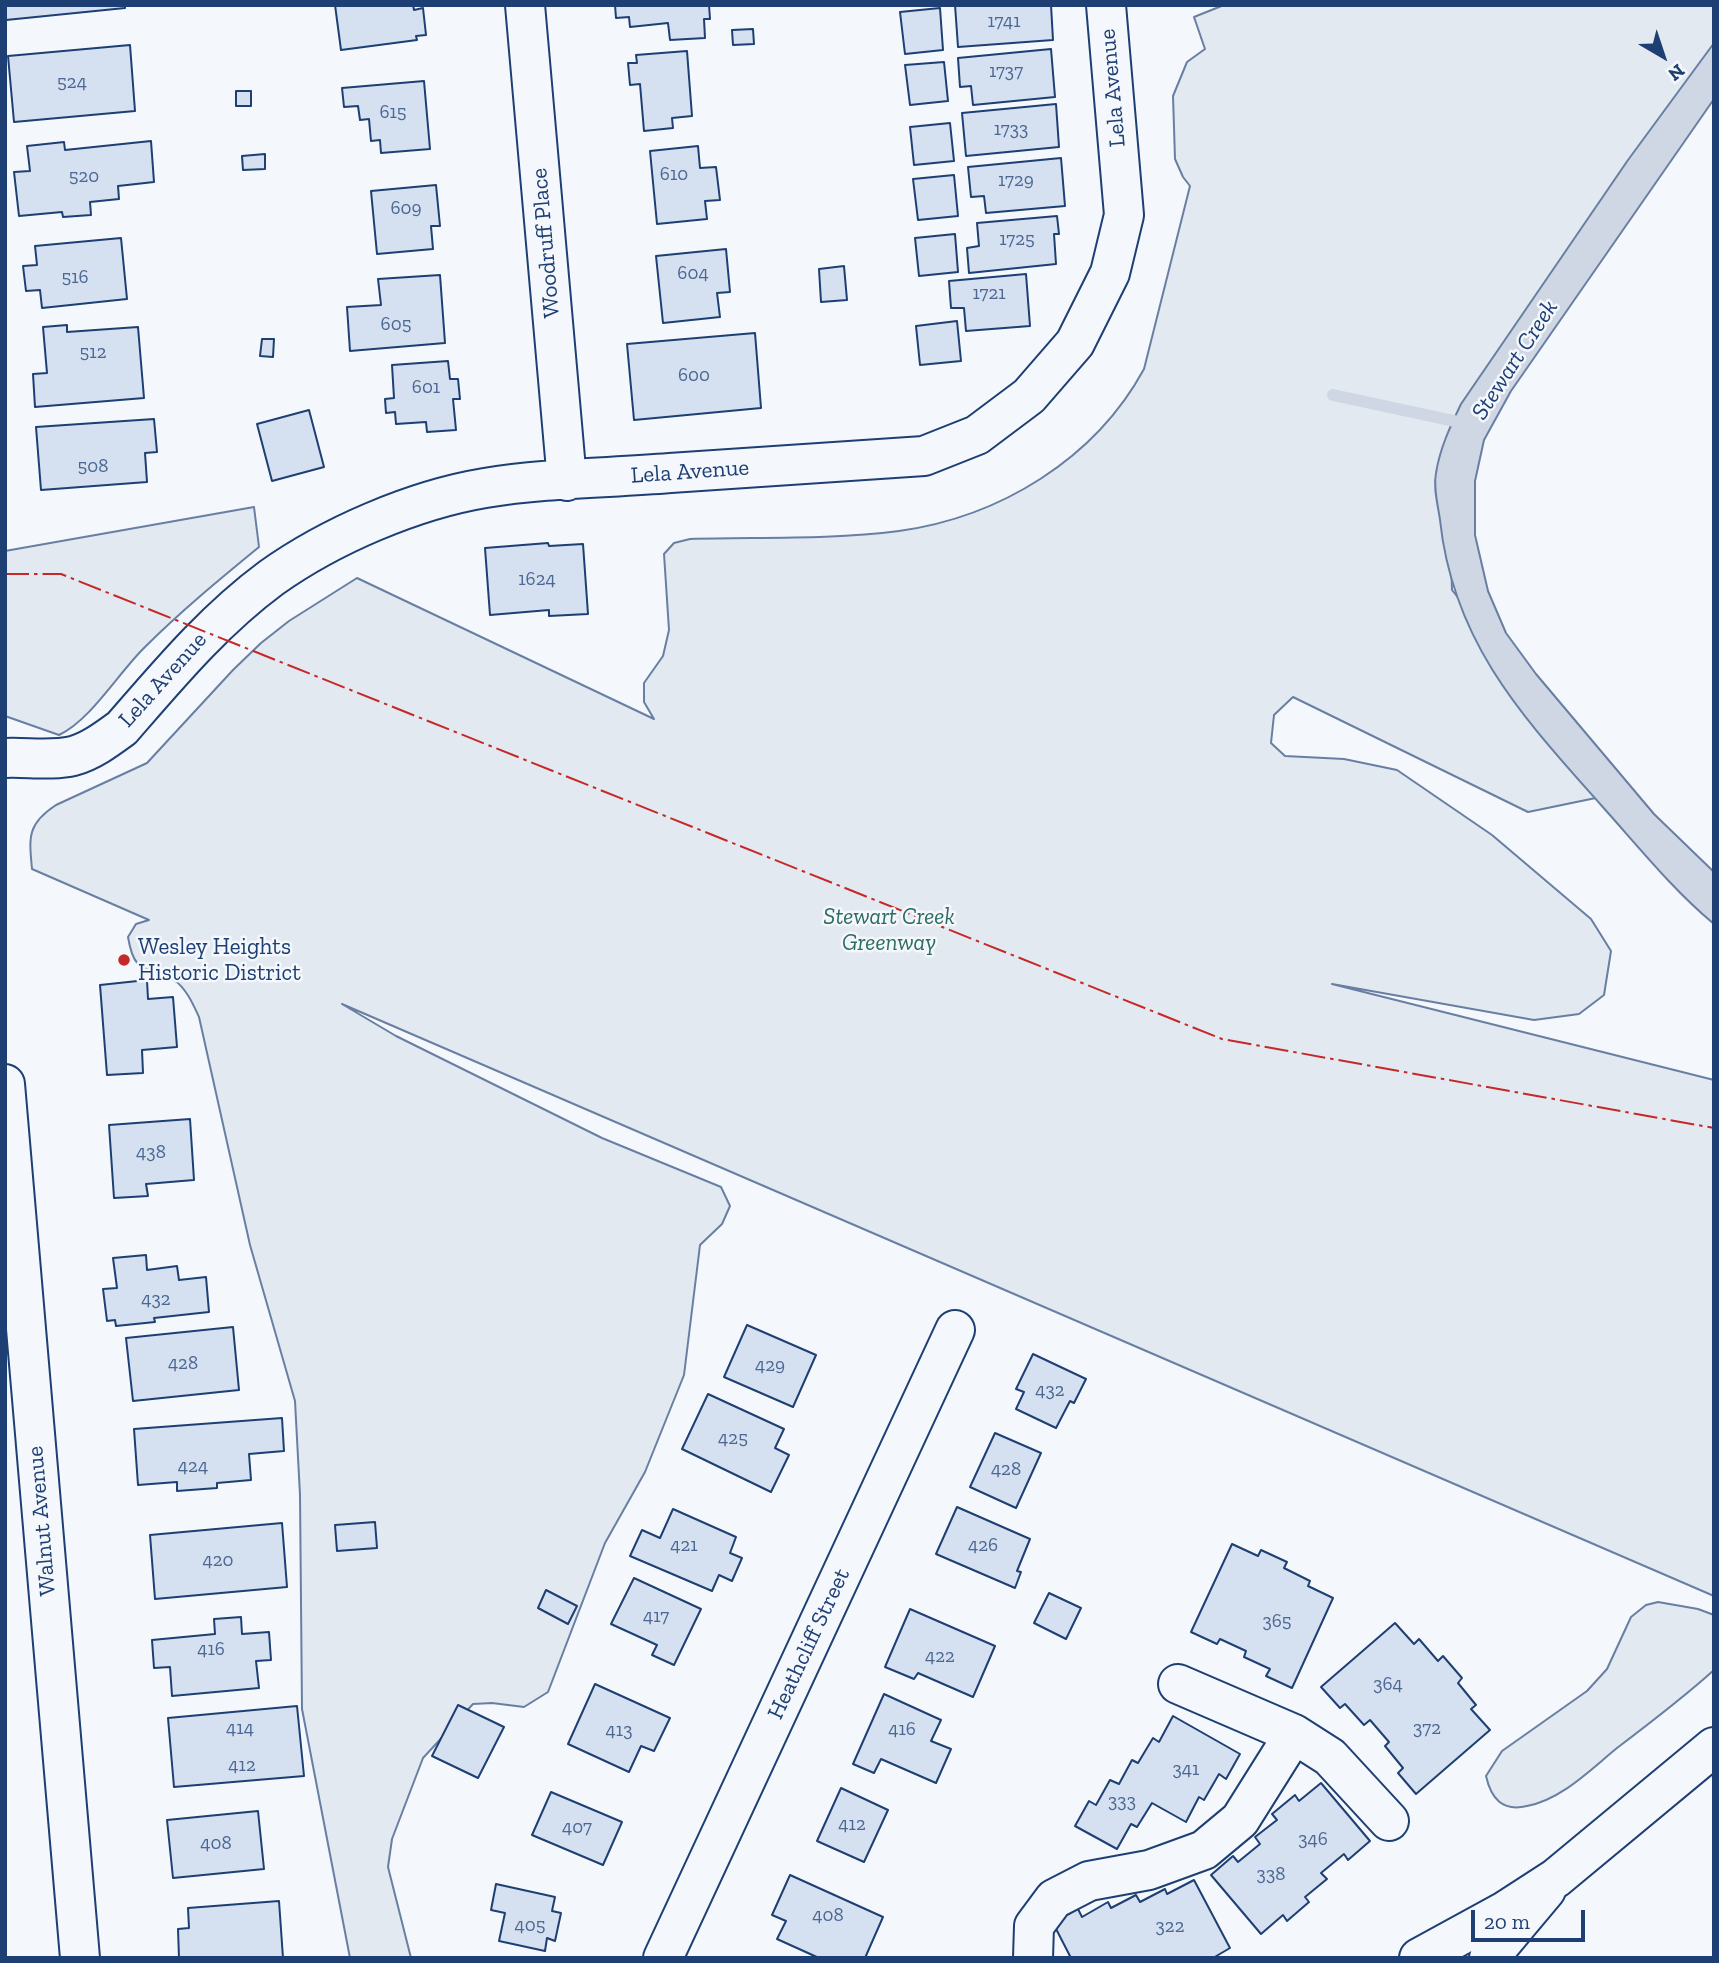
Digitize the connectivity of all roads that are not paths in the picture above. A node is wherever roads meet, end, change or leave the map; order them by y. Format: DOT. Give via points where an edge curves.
graph roads {
  1 [pos="525,5"];
  2 [pos="1106,5"];
  3 [pos="567,481"];
  4 [pos="5,758"];
  5 [pos="5,1084"];
  6 [pos="955,1330"];
  7 [pos="18,1387"];
  8 [pos="1178,1684"];
  9 [pos="1294,1734"];
  10 [pos="1714,1747"];
  11 [pos="1389,1821"];
  12 [pos="1556,1878"];
  13 [pos="80,1958"];
  14 [pos="663,1958"];
  15 [pos="1033,1958"];
  16 [pos="1419,1958"];
  17 [pos="1489,1958"];
  1 -- 3 [label="street, Woodruff Place"];
  2 -- 3 [label="street, Lela Avenue" via="1124,215 1110,273 1075,344 1029,396 977,435 924,456"];
  3 -- 4 [label="street, Lela Avenue" via="485,488 373,521 304,557 212,627 104,741 67,757"];
  5 -- 7 [label="street, Walnut Avenue"];
  6 -- 14 [label="street, Heathcliff Street"];
  7 -- 13 [label="street, Walnut Avenue"];
  8 -- 9 [label="street"];
  9 -- 11 [label="street" via="1330,1757"];
  9 -- 15 [label="street" via="1240,1820 1204,1850 1149,1870 1089,1881 1054,1899 1034,1926"];
  10 -- 12 [label="street"];
  12 -- 16 [label="street"];
  12 -- 17 [label="street"];
}
